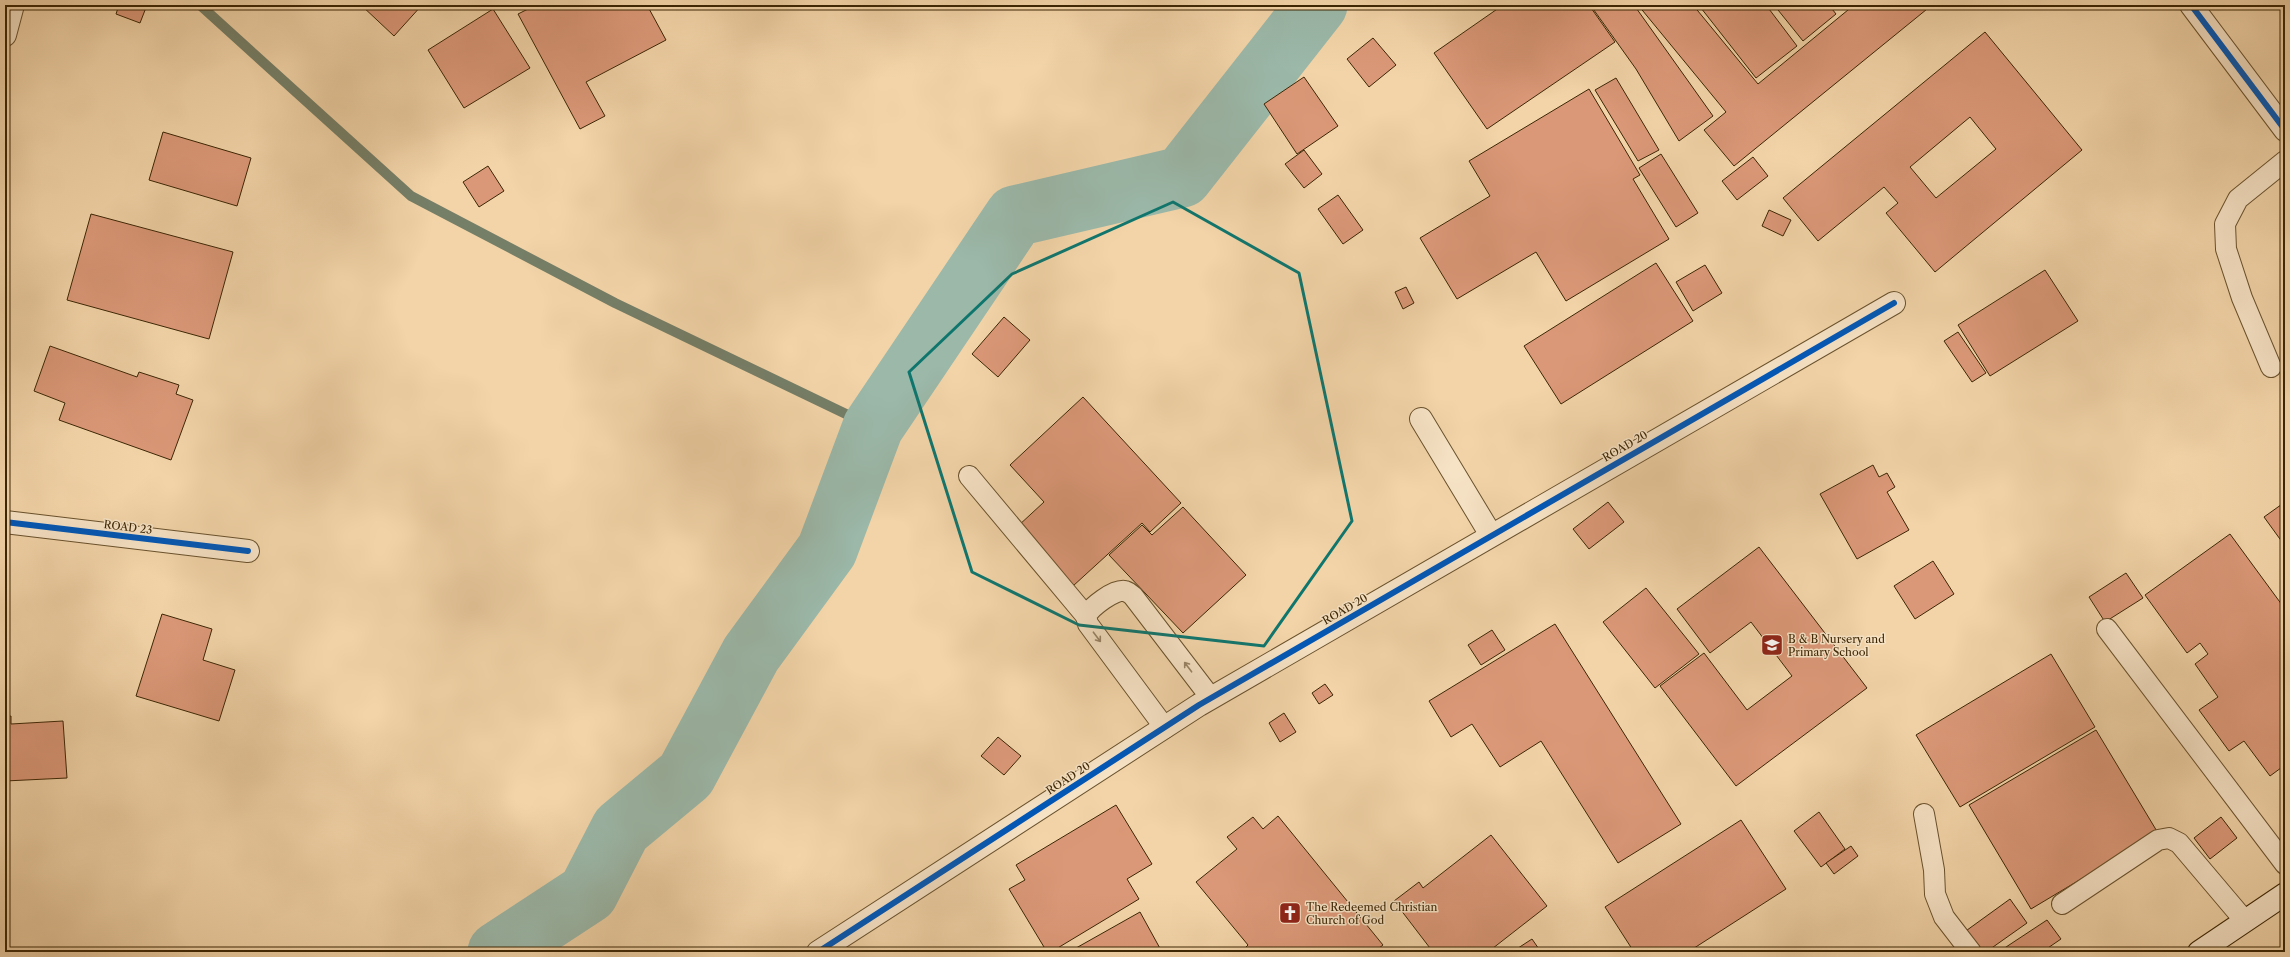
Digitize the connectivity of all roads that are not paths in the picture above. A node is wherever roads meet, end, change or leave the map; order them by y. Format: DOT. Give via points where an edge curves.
graph roads {
  1 [pos="13,5"];
  2 [pos="2191,5"];
  3 [pos="5,35"];
  4 [pos="2285,130"];
  5 [pos="2285,160"];
  6 [pos="1894,303"];
  7 [pos="2272,367"];
  8 [pos="1421,419"];
  9 [pos="969,476"];
  10 [pos="5,522"];
  11 [pos="1491,535"];
  12 [pos="248,551"];
  13 [pos="1086,616"];
  14 [pos="2107,629"];
  15 [pos="1211,698"];
  16 [pos="1165,728"];
  17 [pos="1924,814"];
  18 [pos="2285,864"];
  19 [pos="2285,894"];
  20 [pos="2062,904"];
  21 [pos="2245,920"];
  22 [pos="818,952"];
  23 [pos="1971,952"];
  24 [pos="2199,952"];
  1 -- 3 [label="street"];
  2 -- 4 [label="street"];
  5 -- 7 [label="lane" via="2238,199 2225,224 2226,249 2242,298"];
  6 -- 11 [label="street, ROAD 20"];
  8 -- 11 [label="street"];
  9 -- 13 [label="lane"];
  10 -- 12 [label="street, ROAD 23"];
  11 -- 15 [label="street, ROAD 20"];
  15 -- 13 [label="lane, one-way" via="1133,596 1125,591 1117,591 1091,608"];
  13 -- 16 [label="lane, one-way" via="1088,624"];
  14 -- 18 [label="lane"];
  15 -- 16 [label="street, ROAD 20"];
  16 -- 22 [label="street, ROAD 20"];
  17 -- 23 [label="lane" via="1934,870 1934,894 1944,917"];
  19 -- 21 [label="street"];
  20 -- 21 [label="lane" via="2158,840 2169,838 2179,843"];
  21 -- 24 [label="street"];
}
